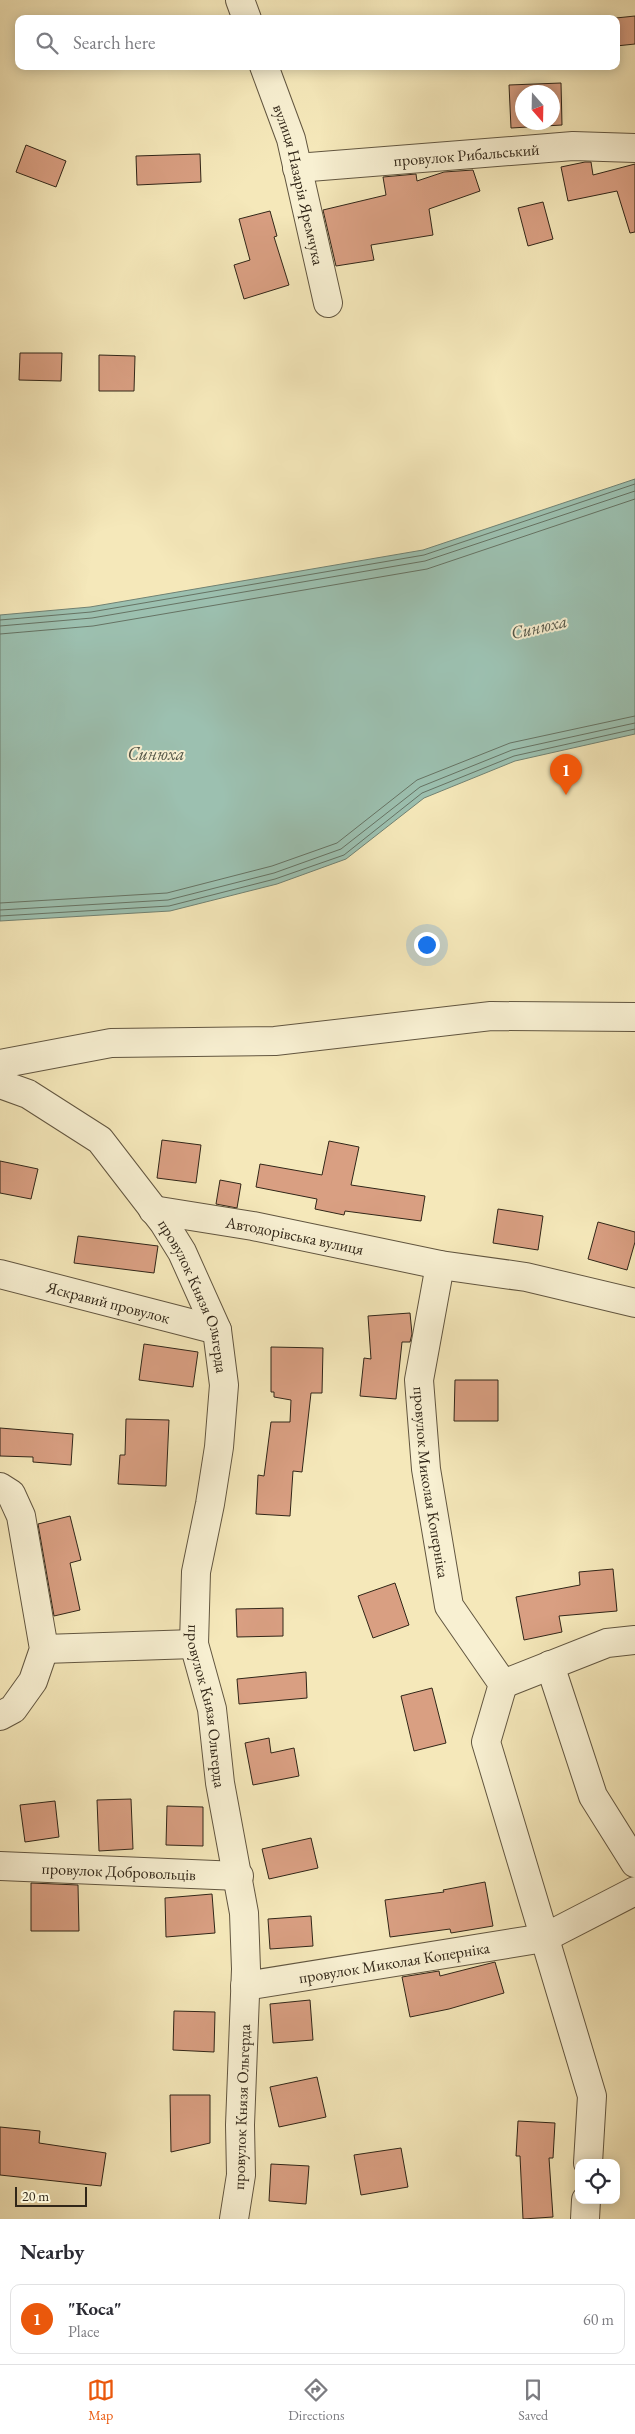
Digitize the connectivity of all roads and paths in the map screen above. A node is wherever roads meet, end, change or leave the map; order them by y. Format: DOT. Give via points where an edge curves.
graph roads {
  1 [pos="240,0"];
  2 [pos="246,15"];
  3 [pos="265,70"];
  4 [pos="635,148"];
  5 [pos="297,168"];
  6 [pos="328,303"];
  7 [pos="635,1017"];
  8 [pos="0,1064"];
  9 [pos="0,1084"];
  10 [pos="153,1210"];
  11 [pos="440,1265"];
  12 [pos="0,1274"];
  13 [pos="635,1303"];
  14 [pos="217,1330"];
  15 [pos="0,1487"];
  16 [pos="635,1640"];
  17 [pos="194,1644"];
  18 [pos="44,1649"];
  19 [pos="550,1665"];
  20 [pos="503,1684"];
  21 [pos="0,1716"];
  22 [pos="635,1863"];
  23 [pos="0,1866"];
  24 [pos="238,1876"];
  25 [pos="635,1891"];
  26 [pos="544,1938"];
  27 [pos="245,1986"];
  28 [pos="588,2159"];
  29 [pos="586,2204"];
  30 [pos="234,2219"];
  31 [pos="585,2219"];
  1 -- 2 [label="street"];
  3 -- 5 [label="street, вулиця Назарія Яремчука" via="291,139"];
  4 -- 5 [label="street, провулок Рибальський" via="573,146"];
  5 -- 6 [label="street, вулиця Назарія Яремчука"];
  7 -- 8 [label="street" via="491,1016 275,1041 111,1044"];
  9 -- 10 [label="street" via="28,1094 100,1140"];
  10 -- 11 [label="street, Автодорівська вулиця" via="253,1226"];
  10 -- 14 [label="street, провулок Князя Ольгерда" via="182,1252"];
  11 -- 13 [label="street, Автодорівська вулиця" via="526,1277"];
  11 -- 20 [label="street, провулок Миколая Коперніка" via="419,1380 426,1469 448,1606"];
  12 -- 14 [label="street, Яскравий провулок"];
  14 -- 17 [label="street, провулок Князя Ольгерда" via="224,1385 212,1495 196,1572"];
  15 -- 18 [label="street" via="11,1494 21,1516"];
  16 -- 19 [label="street" via="607,1642"];
  17 -- 18 [label="street"];
  17 -- 24 [label="street, провулок Князя Ольгерда" via="212,1709 220,1783"];
  18 -- 21 [label="street" via="33,1681 13,1709"];
  19 -- 20 [label="street"];
  19 -- 22 [label="street" via="593,1796"];
  20 -- 26 [label="street" via="486,1742"];
  23 -- 24 [label="street, провулок Добровольців"];
  24 -- 27 [label="street, провулок Князя Ольгерда" via="244,1913"];
  25 -- 26 [label="street, провулок Миколая Коперніка"];
  26 -- 27 [label="street, провулок Миколая Коперніка"];
  26 -- 28 [label="street" via="592,2096"];
  27 -- 30 [label="street, провулок Князя Ольгерда" via="241,2175"];
  29 -- 31 [label="street"];
}
